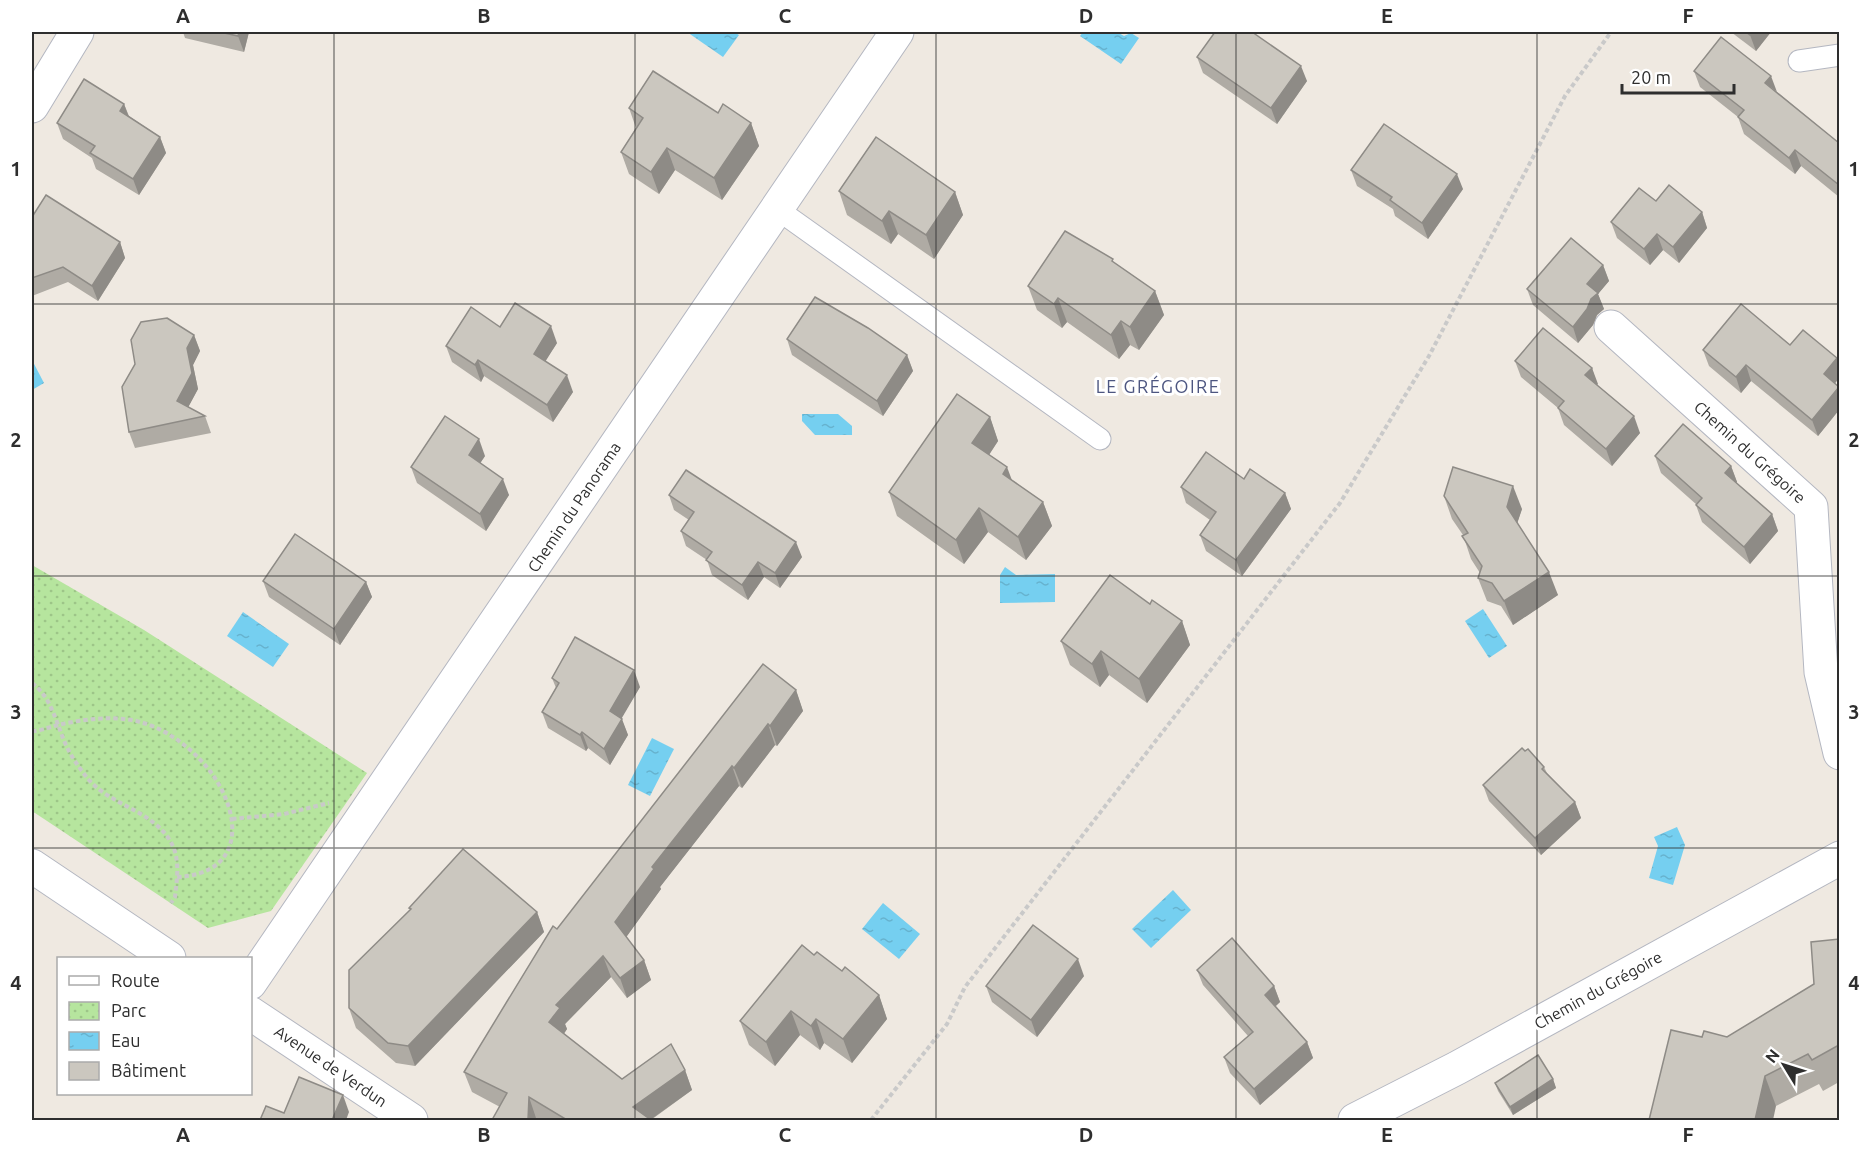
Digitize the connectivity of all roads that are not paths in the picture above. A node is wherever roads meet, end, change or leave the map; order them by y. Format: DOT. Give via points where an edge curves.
graph roads {
  1 [pos="77,32"];
  2 [pos="897,32"];
  3 [pos="1839,55"];
  4 [pos="1799,61"];
  5 [pos="32,106"];
  6 [pos="777,209"];
  7 [pos="1611,327"];
  8 [pos="1100,439"];
  9 [pos="1839,753"];
  10 [pos="1839,858"];
  11 [pos="32,866"];
  12 [pos="168,957"];
  13 [pos="252,980"];
  14 [pos="252,1013"];
  15 [pos="411,1120"];
  16 [pos="1355,1120"];
  1 -- 5 [label="street"];
  2 -- 6 [label="street, Chemin du Panorama"];
  3 -- 4 [label="lane"];
  6 -- 8 [label="lane"];
  6 -- 13 [label="street, Chemin du Panorama"];
  7 -- 9 [label="street, Chemin du Grégoire" via="1810,507 1821,672"];
  10 -- 16 [label="street, Chemin du Grégoire"];
  11 -- 12 [label="street"];
  14 -- 15 [label="street, Avenue de Verdun"];
}
